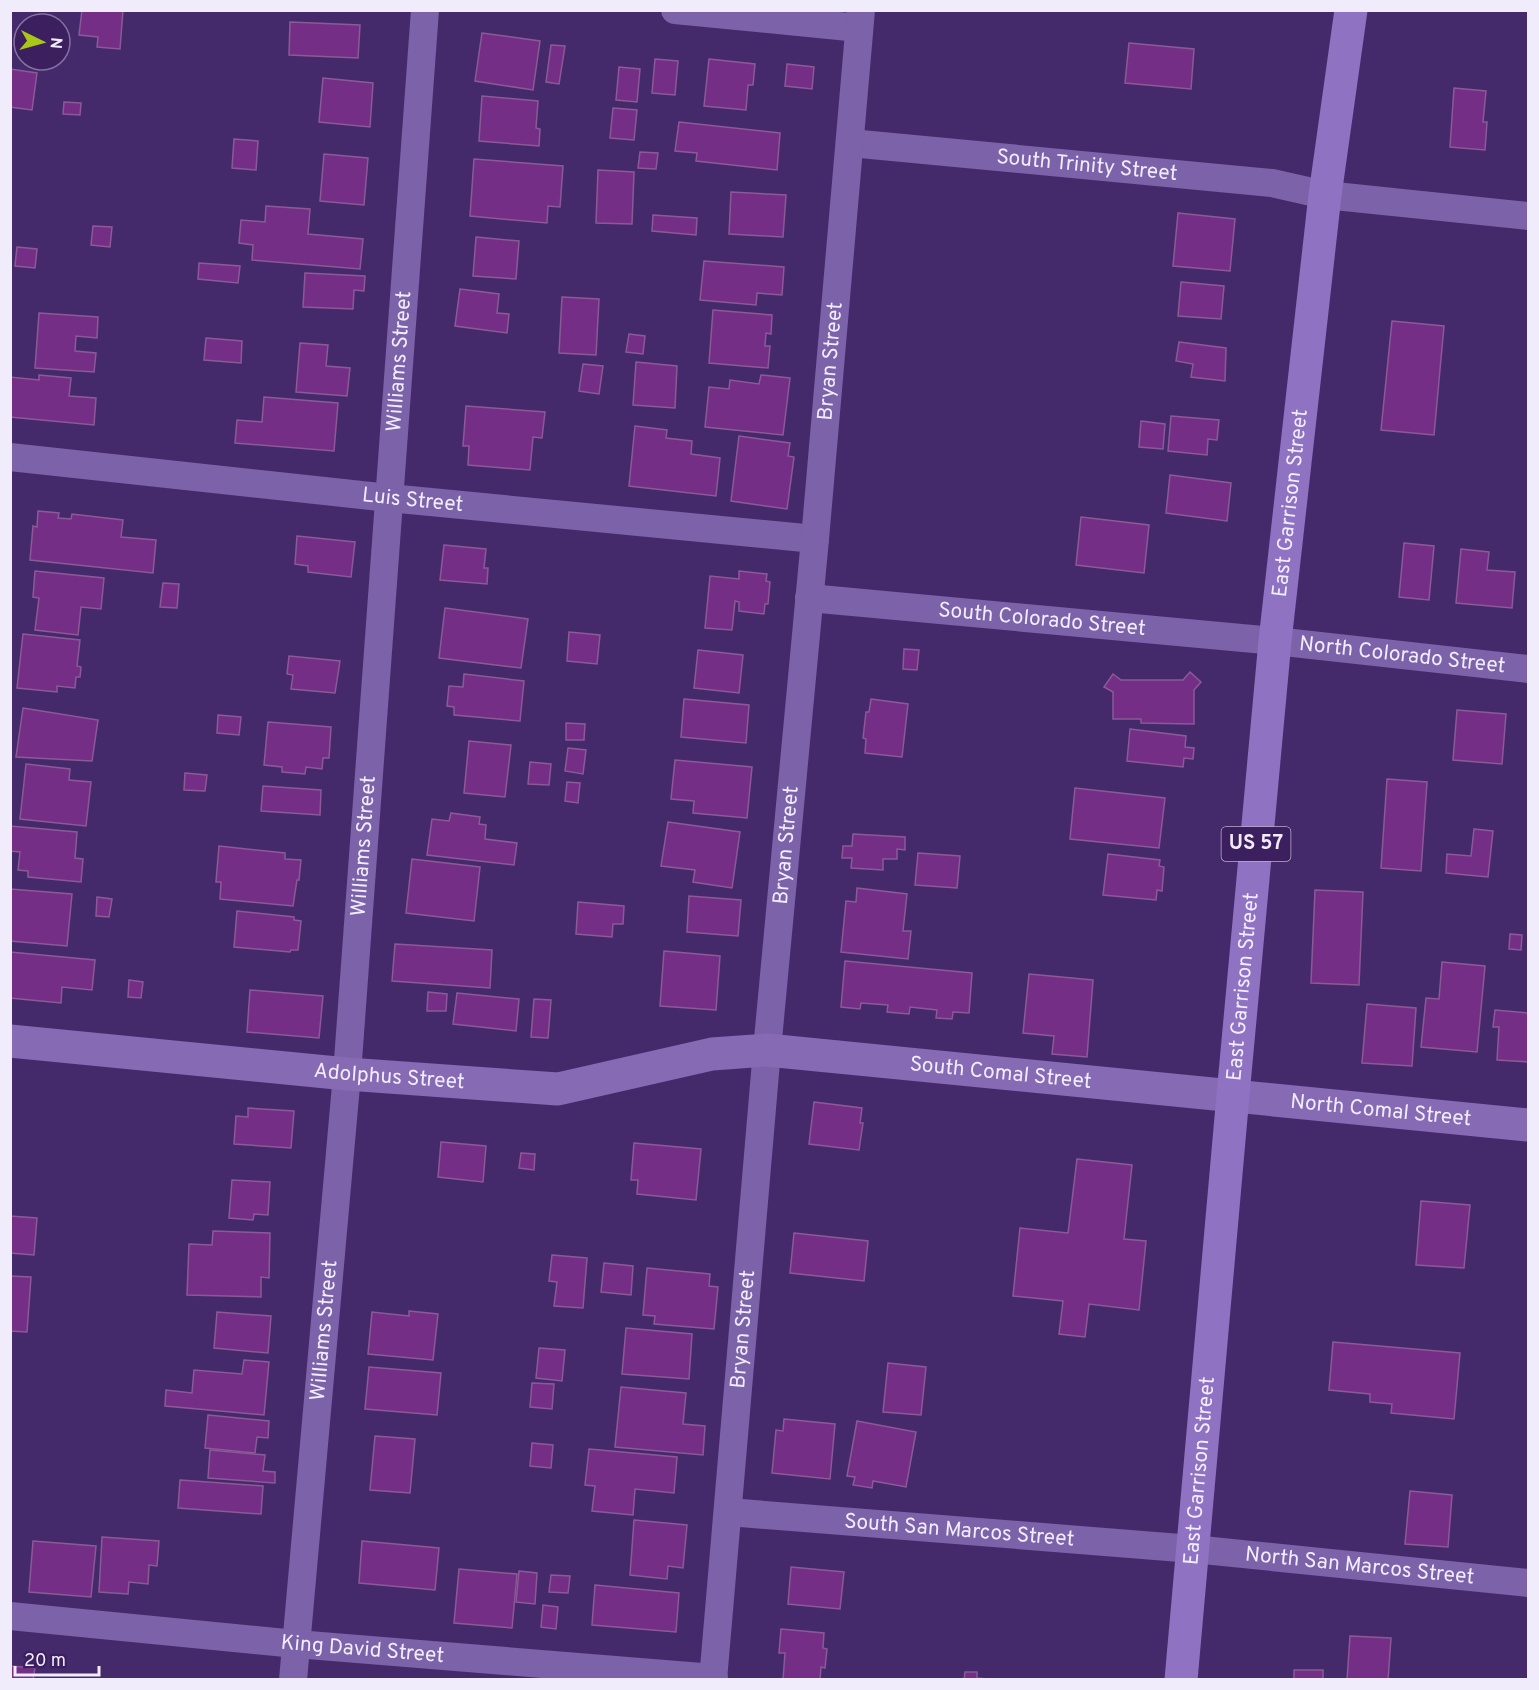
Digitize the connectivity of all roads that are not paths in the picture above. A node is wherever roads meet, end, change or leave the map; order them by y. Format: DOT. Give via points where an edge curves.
graph roads {
  1 [pos="426,10"];
  2 [pos="675,10"];
  3 [pos="1351,10"];
  4 [pos="860,19"];
  5 [pos="850,143"];
  6 [pos="1325,195"];
  7 [pos="1528,216"];
  8 [pos="10,457"];
  9 [pos="390,498"];
  10 [pos="816,539"];
  11 [pos="809,598"];
  12 [pos="1275,641"];
  13 [pos="1528,669"];
  14 [pos="10,1041"];
  15 [pos="767,1050"];
  16 [pos="346,1074"];
  17 [pos="1233,1095"];
  18 [pos="1528,1125"];
  19 [pos="728,1512"];
  20 [pos="1193,1549"];
  21 [pos="1528,1583"];
  22 [pos="10,1616"];
  23 [pos="296,1644"];
  24 [pos="713,1679"];
  25 [pos="293,1680"];
  26 [pos="1181,1680"];
  1 -- 9 [label="street, Williams Street"];
  2 -- 4 [label="street"];
  3 -- 6 [label="main road, East Garrison Street / US 57"];
  4 -- 5 [label="street, Bryan Street"];
  5 -- 6 [label="street, South Trinity Street" via="1272,183"];
  5 -- 10 [label="street, Bryan Street"];
  6 -- 7 [label="street, South Trinity Street"];
  6 -- 12 [label="main road, East Garrison Street / US 57"];
  8 -- 9 [label="street, Luis Street"];
  9 -- 10 [label="street, Luis Street"];
  9 -- 16 [label="street, Williams Street"];
  10 -- 11 [label="street, Bryan Street"];
  11 -- 12 [label="street, South Colorado Street"];
  11 -- 15 [label="street, Bryan Street"];
  12 -- 13 [label="street, North Colorado Street"];
  12 -- 17 [label="main road, East Garrison Street / US 57"];
  14 -- 16 [label="street, Adolphus Street"];
  15 -- 16 [label="street, Adolphus Street" via="712,1054 558,1089"];
  15 -- 17 [label="street, South Comal Street"];
  15 -- 19 [label="street, Bryan Street"];
  16 -- 23 [label="street, Williams Street"];
  17 -- 18 [label="street, North Comal Street"];
  17 -- 20 [label="main road, East Garrison Street / US 57"];
  19 -- 20 [label="street, South San Marcos Street"];
  19 -- 24 [label="street, Bryan Street"];
  20 -- 21 [label="street, North San Marcos Street"];
  20 -- 26 [label="main road, East Garrison Street / US 57"];
  22 -- 23 [label="street, King David Street"];
  23 -- 24 [label="street, King David Street"];
  23 -- 25 [label="street, Williams Street"];
}
